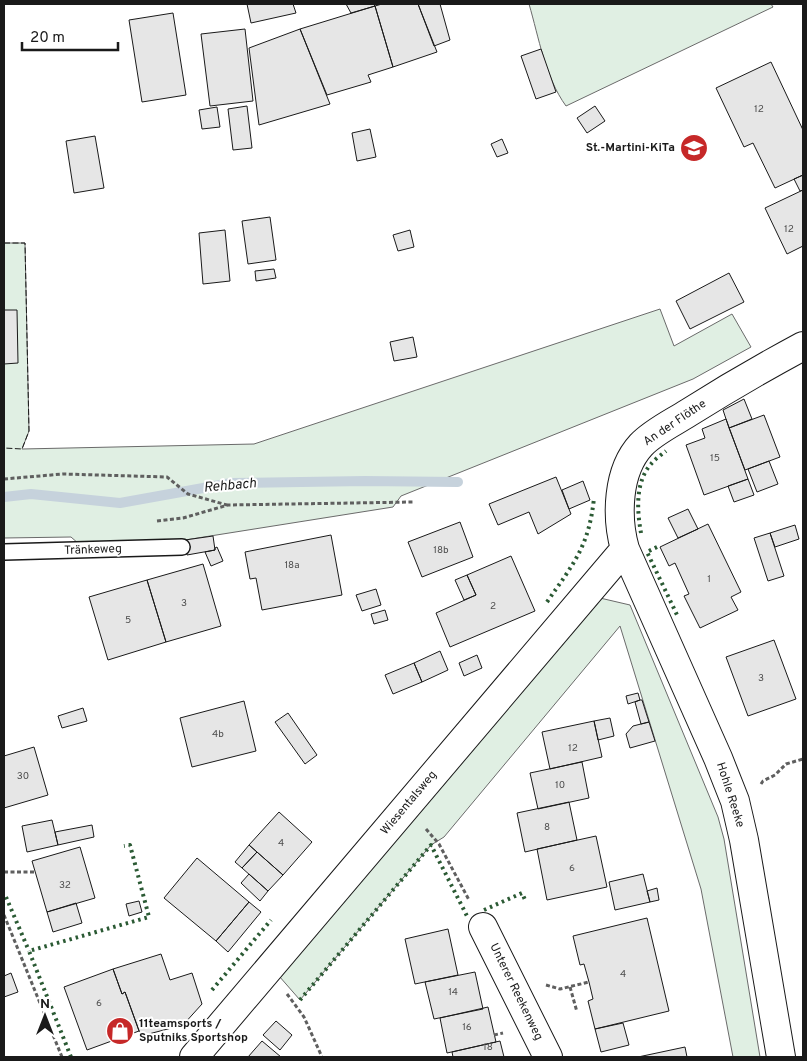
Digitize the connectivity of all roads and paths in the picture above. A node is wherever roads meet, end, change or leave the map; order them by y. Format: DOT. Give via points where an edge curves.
graph roads {
  1 [pos="803,346"];
  2 [pos="4,480"];
  3 [pos="413,502"];
  4 [pos="182,547"];
  5 [pos="626,549"];
  6 [pos="4,552"];
  7 [pos="803,759"];
  8 [pos="762,781"];
  9 [pos="438,844"];
  10 [pos="4,872"];
  11 [pos="36,872"];
  12 [pos="4,915"];
  13 [pos="484,927"];
  14 [pos="570,986"];
  15 [pos="282,988"];
  16 [pos="577,1012"];
  17 [pos="321,1055"];
  18 [pos="62,1057"];
  19 [pos="194,1057"];
  20 [pos="315,1057"];
  21 [pos="548,1057"];
  22 [pos="781,1057"];
  1 -- 5 [label="street, An der Flöthe" via="728,388 642,445 627,466 622,491 621,535"];
  2 -- 3 [label="path" via="63,474 167,478 188,494 228,505"];
  4 -- 6 [label="lane, Tränkeweg"];
  5 -- 19 [label="street, Wiesentalsweg"];
  5 -- 22 [label="street, Hohle Reeke" via="735,801"];
  7 -- 8 [label="path" via="786,764 775,776"];
  9 -- 13 [label="path"];
  10 -- 11 [label="path"];
  12 -- 18 [label="path"];
  13 -- 21 [label="street, Unterer Reekenweg"];
  14 -- 16 [label="path"];
  15 -- 17 [label="path" via="304,1017"];
  17 -- 20 [label="path"];
}
